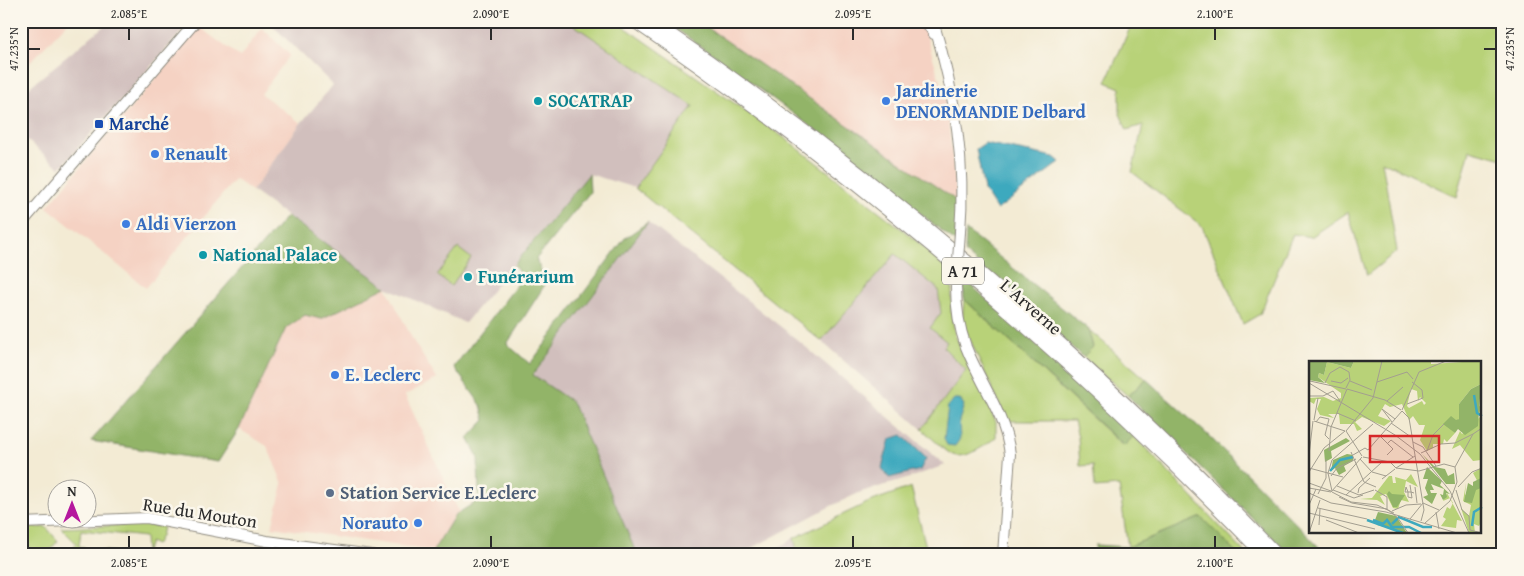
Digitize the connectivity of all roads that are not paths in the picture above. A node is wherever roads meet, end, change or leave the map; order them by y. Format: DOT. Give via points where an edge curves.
graph roads {
  1 [pos="196,21"];
  2 [pos="634,21"];
  3 [pos="651,21"];
  4 [pos="922,21"];
  5 [pos="933,21"];
  6 [pos="940,45"];
  7 [pos="21,224"];
  8 [pos="21,523"];
  9 [pos="372,555"];
  10 [pos="1003,555"];
  11 [pos="1264,555"];
  12 [pos="1277,555"];
  1 -- 7 [label="street"];
  2 -- 11 [label="highway, L'Arverne / A 71" via="790,133 949,259 1109,401"];
  3 -- 12 [label="highway, L'Arverne / A 71" via="804,131 959,254 1114,392"];
  4 -- 6 [label="street" via="929,26"];
  5 -- 6 [label="street"];
  6 -- 10 [label="street, bridge" via="960,151 963,188 956,287 958,320 966,347 1000,415 1010,454"];
  8 -- 9 [label="street, Rue du Mouton" via="147,518 267,541"];
}
